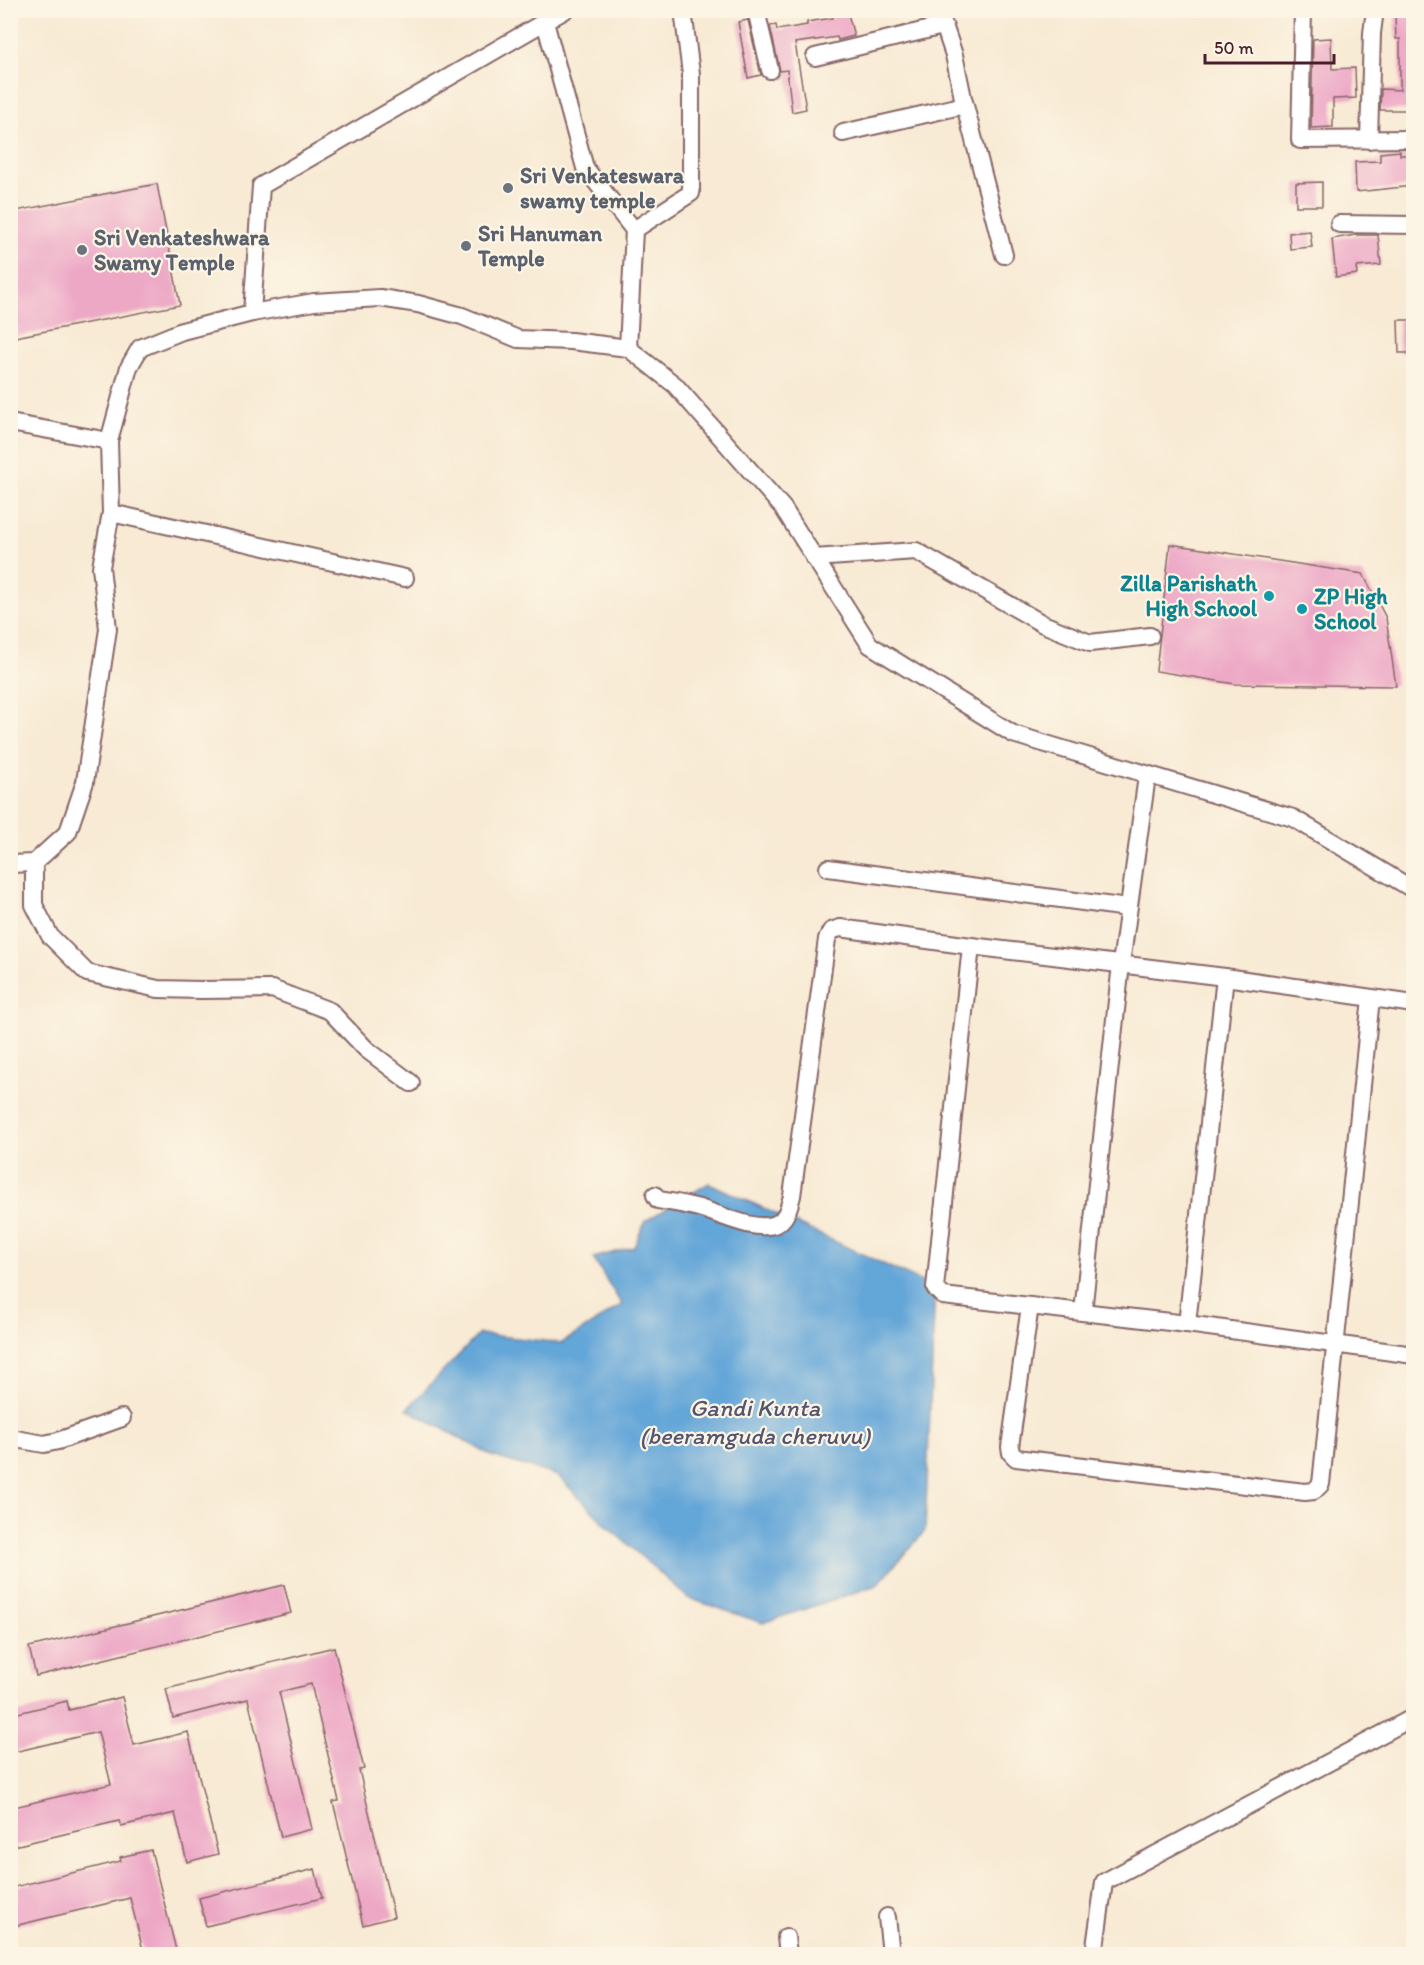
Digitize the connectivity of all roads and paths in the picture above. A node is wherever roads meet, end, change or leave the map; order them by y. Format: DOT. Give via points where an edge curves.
graph roads {
  1 [pos="565,10"];
  2 [pos="683,10"];
  3 [pos="756,10"];
  4 [pos="1303,10"];
  5 [pos="1375,10"];
  6 [pos="941,18"];
  7 [pos="545,22"];
  8 [pos="815,57"];
  9 [pos="770,70"];
  10 [pos="965,105"];
  11 [pos="843,133"];
  12 [pos="1413,139"];
  13 [pos="1369,140"];
  14 [pos="1339,224"];
  15 [pos="1413,225"];
  16 [pos="634,230"];
  17 [pos="1004,255"];
  18 [pos="252,313"];
  19 [pos="628,348"];
  20 [pos="10,423"];
  21 [pos="110,441"];
  22 [pos="111,513"];
  23 [pos="814,558"];
  24 [pos="405,578"];
  25 [pos="1150,636"];
  26 [pos="1147,776"];
  27 [pos="34,863"];
  28 [pos="10,864"];
  29 [pos="828,868"];
  30 [pos="1413,890"];
  31 [pos="1128,908"];
  32 [pos="971,946"];
  33 [pos="1121,964"];
  34 [pos="1225,977"];
  35 [pos="1371,998"];
  36 [pos="1413,1004"];
  37 [pos="411,1083"];
  38 [pos="655,1195"];
  39 [pos="1030,1305"];
  40 [pos="1083,1312"];
  41 [pos="1187,1324"];
  42 [pos="1335,1345"];
  43 [pos="1413,1355"];
  44 [pos="122,1418"];
  45 [pos="10,1438"];
  46 [pos="1413,1717"];
  47 [pos="887,1917"];
  48 [pos="786,1937"];
  49 [pos="788,1954"];
  50 [pos="891,1954"];
  51 [pos="1094,1954"];
  1 -- 7 [label="street"];
  2 -- 16 [label="street" via="691,74 691,193"];
  3 -- 9 [label="street"];
  4 -- 13 [label="street" via="1300,140"];
  5 -- 13 [label="street"];
  6 -- 8 [label="street"];
  6 -- 10 [label="street"];
  7 -- 16 [label="street" via="585,168"];
  7 -- 18 [label="street" via="261,186"];
  10 -- 11 [label="street"];
  10 -- 17 [label="street"];
  12 -- 13 [label="street"];
  14 -- 15 [label="street"];
  16 -- 19 [label="street"];
  18 -- 19 [label="street" via="314,302 380,298 462,316 518,339"];
  18 -- 21 [label="street" via="182,331 140,348 129,367"];
  19 -- 23 [label="street" via="675,385 783,508"];
  20 -- 21 [label="street"];
  21 -- 22 [label="street"];
  22 -- 24 [label="street"];
  22 -- 27 [label="street" via="101,567 108,629 85,782 68,832"];
  23 -- 25 [label="street" via="916,551 1043,624 1090,644"];
  23 -- 26 [label="street" via="870,645 1013,734"];
  26 -- 30 [label="street" via="1293,818"];
  26 -- 31 [label="street"];
  27 -- 28 [label="street"];
  27 -- 37 [label="street" via="34,905 50,936 87,973 158,989 272,989 330,1011 366,1049"];
  29 -- 31 [label="street"];
  31 -- 33 [label="street"];
  32 -- 33 [label="street"];
  32 -- 38 [label="street" via="840,928 831,932 792,1196 787,1212 777,1224 766,1226 721,1217 697,1207 658,1200"];
  32 -- 39 [label="street" via="935,1288 943,1296"];
  33 -- 34 [label="street"];
  33 -- 40 [label="street"];
  34 -- 35 [label="street"];
  34 -- 41 [label="street"];
  35 -- 36 [label="street"];
  35 -- 42 [label="street"];
  39 -- 40 [label="street"];
  39 -- 42 [label="street" via="1010,1447 1016,1458 1314,1491 1321,1484"];
  40 -- 41 [label="street"];
  41 -- 42 [label="street"];
  42 -- 43 [label="street"];
  44 -- 45 [label="street" via="44,1444"];
  46 -- 51 [label="street" via="1104,1882"];
  47 -- 50 [label="street"];
  48 -- 49 [label="street"];
}
